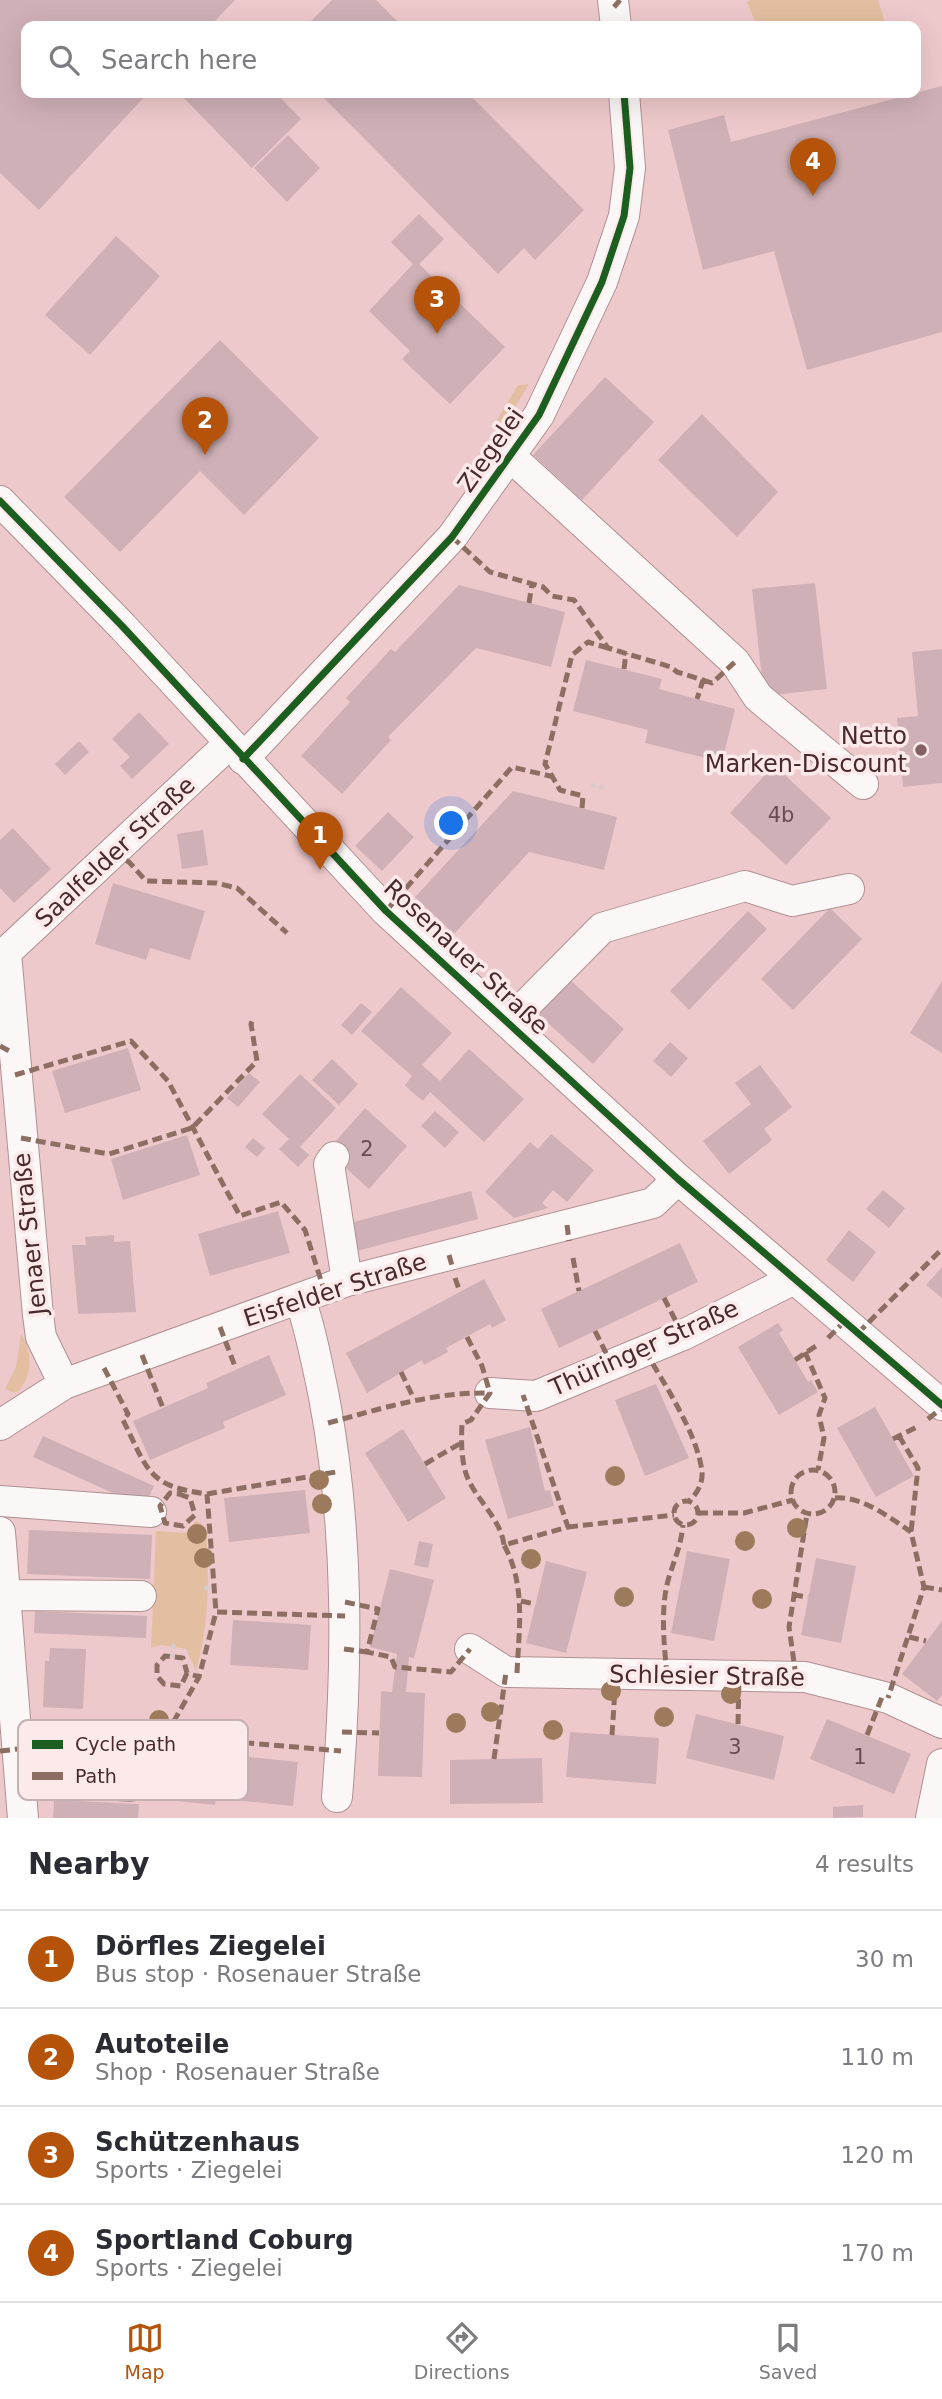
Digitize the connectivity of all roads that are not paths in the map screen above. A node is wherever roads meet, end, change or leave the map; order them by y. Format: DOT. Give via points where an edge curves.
graph roads {
  1 [pos="613,0"];
  2 [pos="615,21"];
  3 [pos="624,98"];
  4 [pos="511,457"];
  5 [pos="0,501"];
  6 [pos="236,752"];
  7 [pos="863,784"];
  8 [pos="849,889"];
  9 [pos="3,956"];
  10 [pos="508,1023"];
  11 [pos="334,1157"];
  12 [pos="678,1179"];
  13 [pos="792,1280"];
  14 [pos="347,1281"];
  15 [pos="300,1298"];
  16 [pos="64,1384"];
  17 [pos="490,1393"];
  18 [pos="942,1405"];
  19 [pos="0,1425"];
  20 [pos="0,1501"];
  21 [pos="151,1512"];
  22 [pos="0,1532"];
  23 [pos="6,1595"];
  24 [pos="141,1596"];
  25 [pos="470,1649"];
  26 [pos="942,1723"];
  27 [pos="18,1751"];
  28 [pos="942,1764"];
  29 [pos="337,1797"];
  30 [pos="22,1800"];
  31 [pos="23,1818"];
  32 [pos="931,1818"];
  1 -- 2 [label="street"];
  3 -- 4 [label="street, Ziegelei" via="630,168 624,216 602,282 558,380"];
  4 -- 6 [label="street, Ziegelei" via="452,537"];
  4 -- 7 [label="street" via="735,662 758,697"];
  5 -- 6 [label="street, Rosenauer Straße"];
  6 -- 9 [label="street, Saalfelder Straße"];
  6 -- 10 [label="street, Rosenauer Straße" via="386,911"];
  8 -- 10 [label="street" via="792,901 745,886 602,928"];
  9 -- 16 [label="street, Jenaer Straße" via="41,1337"];
  10 -- 12 [label="street, Rosenauer Straße"];
  11 -- 14 [label="street" via="329,1164"];
  12 -- 13 [label="street, Rosenauer Straße"];
  12 -- 14 [label="street, Eisfelder Straße" via="653,1203"];
  13 -- 17 [label="street, Thüringer Straße" via="683,1335 536,1396"];
  13 -- 18 [label="street, Rosenauer Straße"];
  14 -- 15 [label="street, Eisfelder Straße"];
  15 -- 16 [label="street, Eisfelder Straße"];
  15 -- 29 [label="street" via="310,1326 328,1423 344,1561"];
  16 -- 19 [label="street, Eisfelder Straße"];
  20 -- 21 [label="street"];
  22 -- 23 [label="street"];
  23 -- 24 [label="street"];
  23 -- 27 [label="street"];
  25 -- 26 [label="street, Schlesier Straße" via="506,1672 805,1676 888,1698"];
  28 -- 32 [label="street"];
  30 -- 31 [label="street"];
}
